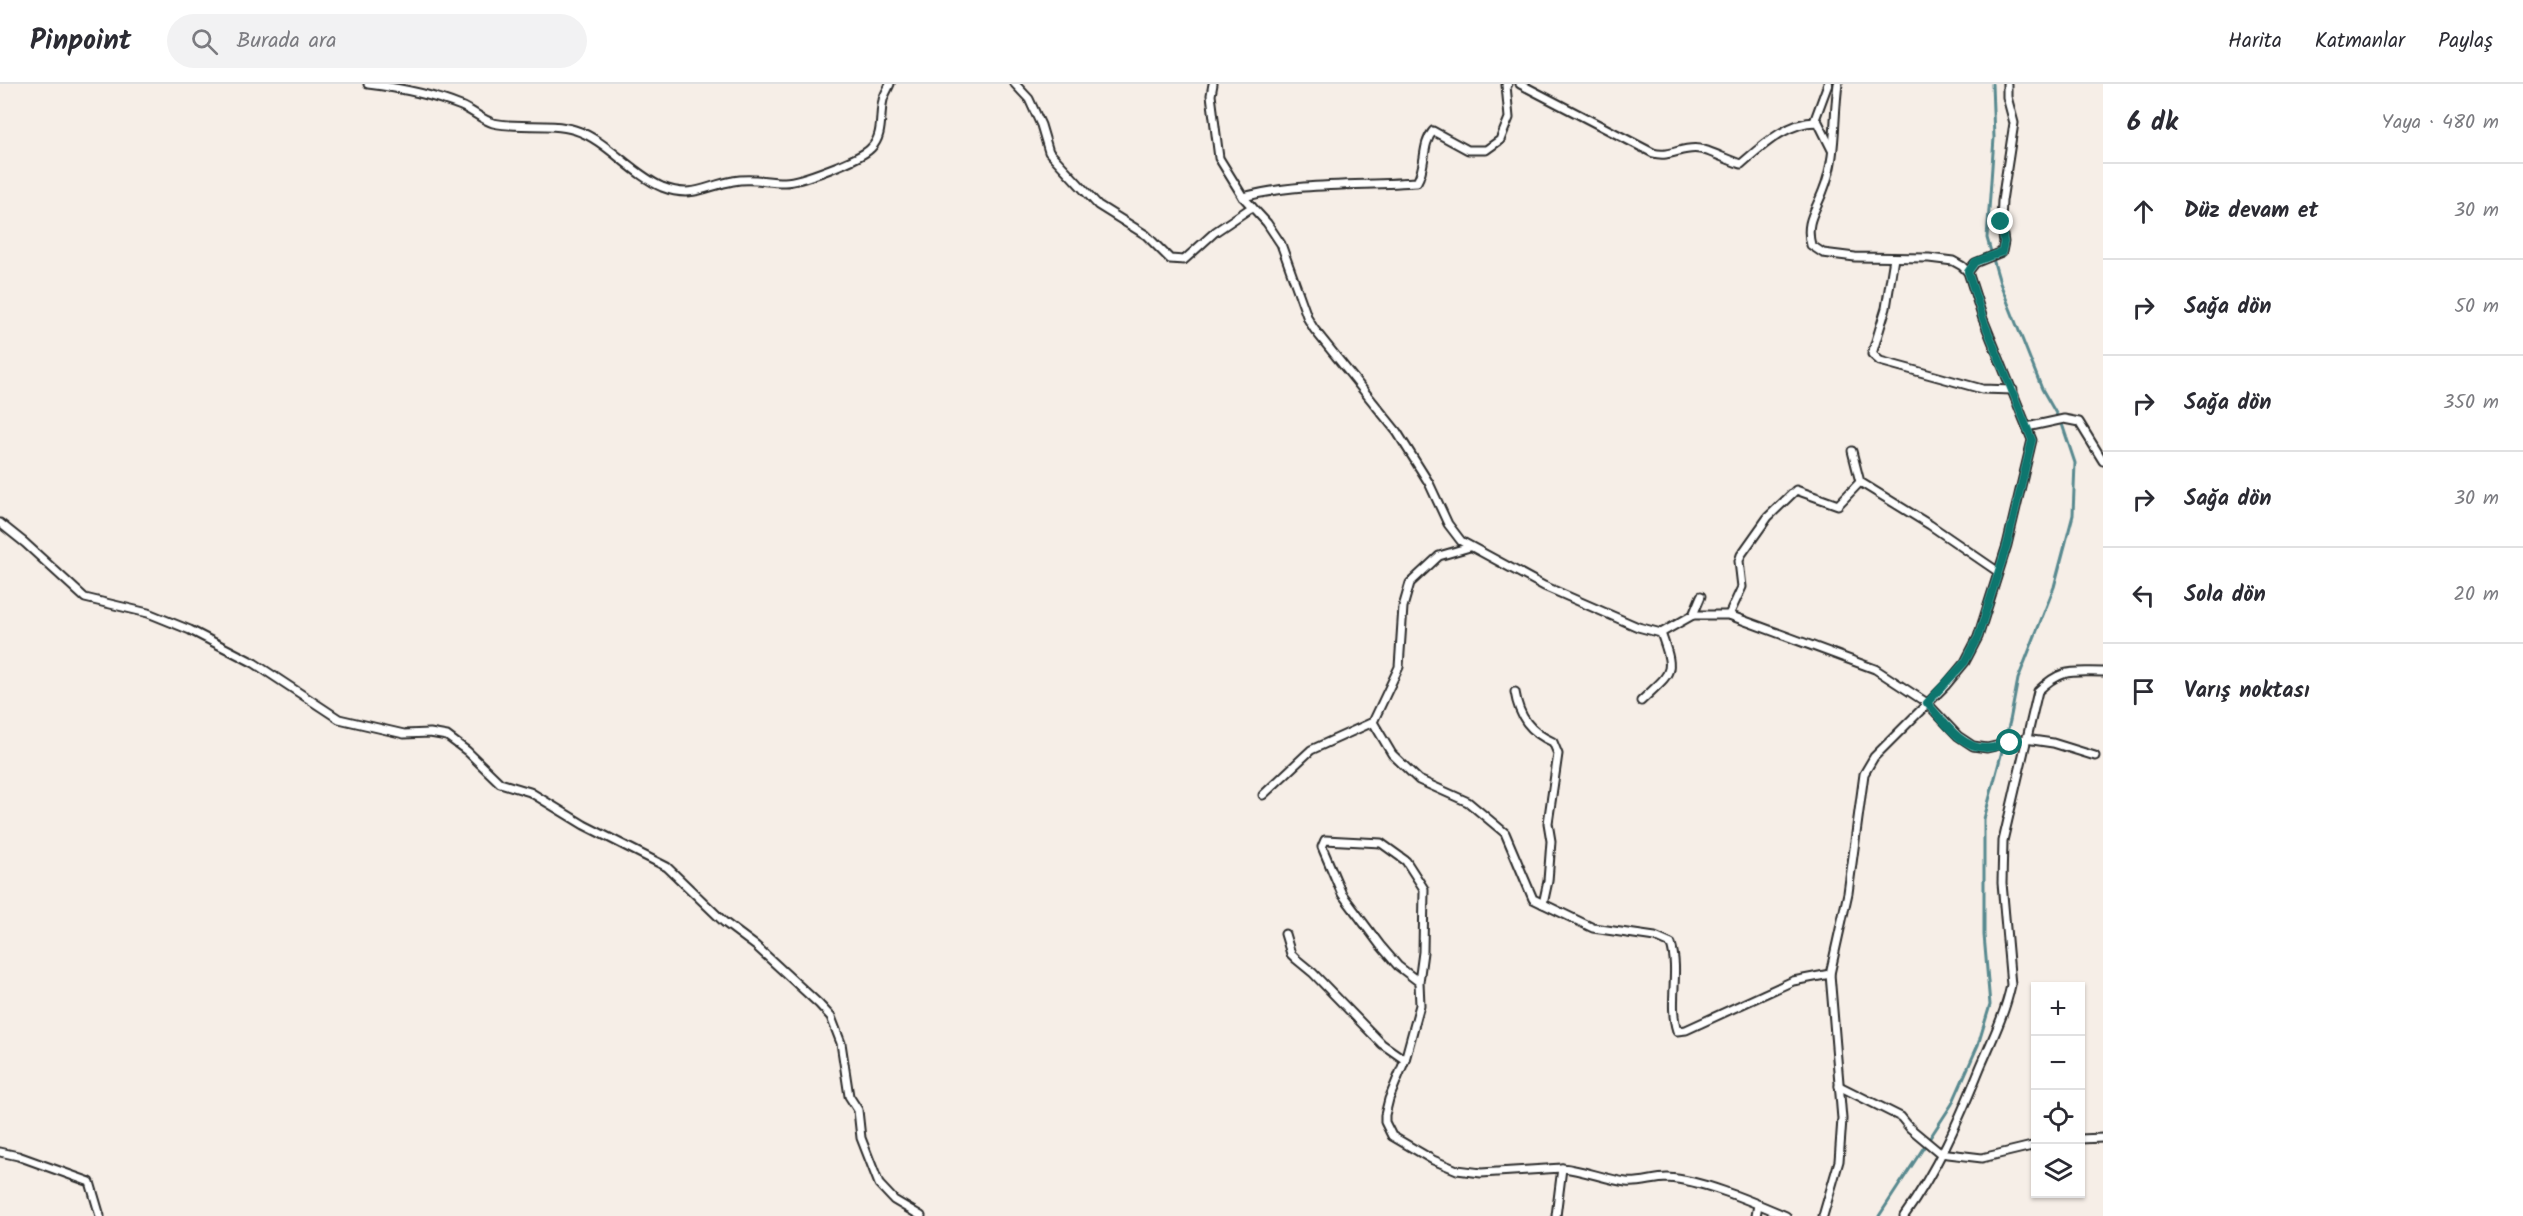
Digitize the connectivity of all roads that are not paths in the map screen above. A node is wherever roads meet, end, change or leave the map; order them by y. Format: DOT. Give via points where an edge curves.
graph roads {
  1 [pos="368,84"];
  2 [pos="890,84"];
  3 [pos="1015,84"];
  4 [pos="1213,84"];
  5 [pos="1508,84"];
  6 [pos="1520,84"];
  7 [pos="1828,84"];
  8 [pos="1838,84"];
  9 [pos="2007,84"];
  10 [pos="1814,122"];
  11 [pos="1833,153"];
  12 [pos="1243,197"];
  13 [pos="1252,207"];
  14 [pos="1894,258"];
  15 [pos="1968,272"];
  16 [pos="2013,390"];
  17 [pos="2027,427"];
  18 [pos="1852,451"];
  19 [pos="2103,461"];
  20 [pos="1860,482"];
  21 [pos="0,523"];
  22 [pos="1470,547"];
  23 [pos="1997,572"];
  24 [pos="1701,596"];
  25 [pos="1693,615"];
  26 [pos="1729,615"];
  27 [pos="1661,633"];
  28 [pos="2103,672"];
  29 [pos="1515,692"];
  30 [pos="1641,701"];
  31 [pos="1927,703"];
  32 [pos="1373,723"];
  33 [pos="2025,739"];
  34 [pos="2095,756"];
  35 [pos="1263,795"];
  36 [pos="1543,904"];
  37 [pos="1285,934"];
  38 [pos="1830,974"];
  39 [pos="1419,982"];
  40 [pos="1405,1060"];
  41 [pos="1839,1086"];
  42 [pos="2085,1138"];
  43 [pos="2103,1138"];
  44 [pos="2031,1146"];
  45 [pos="0,1152"];
  46 [pos="1941,1153"];
  47 [pos="1562,1168"];
  48 [pos="1758,1205"];
  49 [pos="100,1216"];
  50 [pos="921,1216"];
  51 [pos="1556,1216"];
  52 [pos="1756,1216"];
  53 [pos="1786,1216"];
  54 [pos="1822,1216"];
  55 [pos="1904,1216"];
  1 -- 2 [label="street" via="417,91 464,106 491,123 575,130 646,178 688,193 758,178 799,180 871,149 879,136 883,100"];
  3 -- 13 [label="street" via="1029,99 1049,152 1072,178 1098,205 1146,235 1170,259 1184,260 1215,232"];
  4 -- 12 [label="street" via="1219,158"];
  5 -- 12 [label="street" via="1509,118 1500,140 1486,150 1468,150 1433,131 1427,138 1417,182 1301,186"];
  6 -- 10 [label="street" via="1665,157 1683,149 1701,149 1741,164 1772,138"];
  7 -- 10 [label="street"];
  8 -- 11 [label="street"];
  9 -- 15 [label="street" via="2013,123 2002,201 2002,252 1975,262"];
  10 -- 11 [label="street" via="1818,122"];
  11 -- 14 [label="street" via="1808,231 1811,245 1823,253"];
  12 -- 13 [label="street"];
  13 -- 22 [label="street" via="1281,244 1314,329 1380,409 1429,483 1448,524"];
  14 -- 15 [label="street" via="1953,261"];
  14 -- 16 [label="street" via="1886,308 1872,354 1880,361 1982,389"];
  15 -- 16 [label="street"];
  16 -- 17 [label="street"];
  17 -- 19 [label="street" via="2064,419 2079,422"];
  17 -- 23 [label="street" via="2032,440 2029,460"];
  18 -- 20 [label="street"];
  20 -- 23 [label="street"];
  20 -- 26 [label="street" via="1838,505 1796,490 1768,517 1741,555 1742,587"];
  21 -- 50 [label="street" via="85,598 148,613 190,630 254,663 339,719 404,734 447,736 500,783 530,792 584,825 667,867 831,1017 841,1042 849,1096 858,1110 861,1138 879,1184 894,1200"];
  22 -- 27 [label="street" via="1544,586 1638,627"];
  22 -- 32 [label="street" via="1439,556 1410,583 1403,608 1399,667"];
  23 -- 31 [label="street" via="1978,637 1965,662"];
  24 -- 25 [label="street"];
  25 -- 26 [label="street"];
  25 -- 27 [label="street"];
  26 -- 31 [label="street" via="1875,669"];
  27 -- 30 [label="street" via="1671,665 1667,676"];
  28 -- 33 [label="street" via="2054,676 2038,691"];
  29 -- 36 [label="street" via="1523,720 1538,735 1553,742 1558,754 1549,813 1551,841"];
  31 -- 33 [label="street" via="1972,747 1988,748"];
  31 -- 38 [label="street" via="1874,757 1864,774 1848,892"];
  32 -- 35 [label="street" via="1311,750"];
  32 -- 36 [label="street" via="1392,754 1419,780 1468,802 1505,833 1533,899"];
  33 -- 34 [label="street"];
  33 -- 46 [label="street" via="2003,841 2002,883 2012,985 1992,1044"];
  36 -- 38 [label="street" via="1593,928 1655,937 1671,944 1675,955 1673,1018 1677,1031 1793,981"];
  37 -- 40 [label="street" via="1296,959 1382,1044"];
  38 -- 41 [label="street"];
  39 -- 39 [label="street" via="1424,889 1406,861 1380,843 1325,840 1322,847 1342,894 1398,966"];
  39 -- 40 [label="street" via="1420,1005"];
  40 -- 47 [label="street" via="1385,1115 1392,1137 1457,1170 1481,1173"];
  41 -- 46 [label="street" via="1901,1117"];
  41 -- 54 [label="street" via="1839,1161"];
  42 -- 43 [label="street"];
  44 -- 46 [label="street" via="1982,1158"];
  45 -- 49 [label="street" via="90,1182"];
  46 -- 55 [label="street" via="1937,1166"];
  47 -- 48 [label="street" via="1627,1182 1667,1178"];
  47 -- 51 [label="street"];
  48 -- 52 [label="street"];
  48 -- 53 [label="street"];
}
